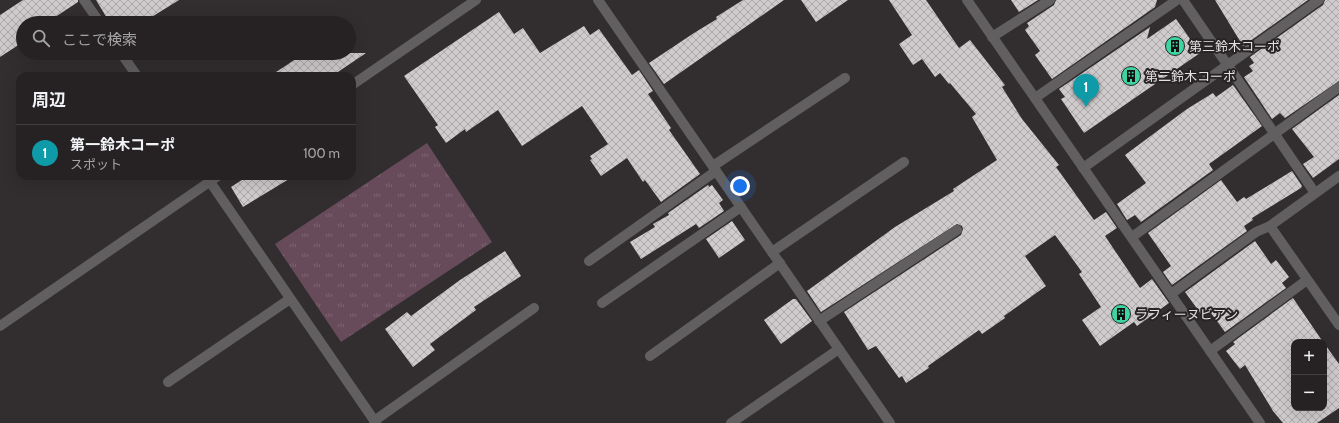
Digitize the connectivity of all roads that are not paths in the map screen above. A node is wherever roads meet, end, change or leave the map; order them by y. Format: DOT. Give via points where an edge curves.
graph roads {
  1 [pos="84,0"];
  2 [pos="476,0"];
  3 [pos="598,0"];
  4 [pos="967,0"];
  5 [pos="1050,0"];
  6 [pos="1177,0"];
  7 [pos="1183,0"];
  8 [pos="1319,0"];
  9 [pos="95,16"];
  10 [pos="992,38"];
  11 [pos="126,60"];
  12 [pos="1227,65"];
  13 [pos="134,72"];
  14 [pos="845,78"];
  15 [pos="356,81"];
  16 [pos="1339,87"];
  17 [pos="1035,98"];
  18 [pos="1275,134"];
  19 [pos="904,162"];
  20 [pos="714,168"];
  21 [pos="1083,168"];
  22 [pos="1339,176"];
  23 [pos="208,180"];
  24 [pos="212,180"];
  25 [pos="1315,193"];
  26 [pos="741,207"];
  27 [pos="1270,226"];
  28 [pos="957,230"];
  29 [pos="1132,237"];
  30 [pos="772,252"];
  31 [pos="589,261"];
  32 [pos="780,263"];
  33 [pos="1307,280"];
  34 [pos="1171,294"];
  35 [pos="290,299"];
  36 [pos="602,303"];
  37 [pos="534,308"];
  38 [pos="820,321"];
  39 [pos="1339,325"];
  40 [pos="0,326"];
  41 [pos="839,348"];
  42 [pos="1210,351"];
  43 [pos="650,356"];
  44 [pos="168,382"];
  45 [pos="375,422"];
  46 [pos="731,423"];
  47 [pos="890,423"];
  48 [pos="1260,423"];
  1 -- 9 [label="street"];
  2 -- 15 [label="street"];
  3 -- 20 [label="street"];
  4 -- 10 [label="street"];
  5 -- 10 [label="street"];
  6 -- 17 [label="street"];
  7 -- 12 [label="street"];
  8 -- 12 [label="street"];
  10 -- 17 [label="street"];
  11 -- 13 [label="street"];
  12 -- 18 [label="street"];
  12 -- 21 [label="street"];
  14 -- 20 [label="street"];
  16 -- 18 [label="street"];
  17 -- 21 [label="street"];
  18 -- 25 [label="street"];
  18 -- 29 [label="street"];
  19 -- 30 [label="street"];
  20 -- 26 [label="street"];
  20 -- 31 [label="street"];
  21 -- 29 [label="street"];
  22 -- 25 [label="street"];
  23 -- 40 [label="street"];
  24 -- 35 [label="street"];
  25 -- 27 [label="street"];
  26 -- 30 [label="street"];
  26 -- 36 [label="street"];
  27 -- 33 [label="street"];
  27 -- 34 [label="street" via="1256,232"];
  28 -- 38 [label="street"];
  29 -- 34 [label="street"];
  30 -- 32 [label="street"];
  32 -- 38 [label="street"];
  32 -- 43 [label="street"];
  33 -- 39 [label="street"];
  33 -- 42 [label="street"];
  34 -- 42 [label="street"];
  35 -- 44 [label="street"];
  35 -- 45 [label="street"];
  37 -- 45 [label="street"];
  38 -- 41 [label="street"];
  41 -- 46 [label="street"];
  41 -- 47 [label="street"];
  42 -- 48 [label="street"];
}
